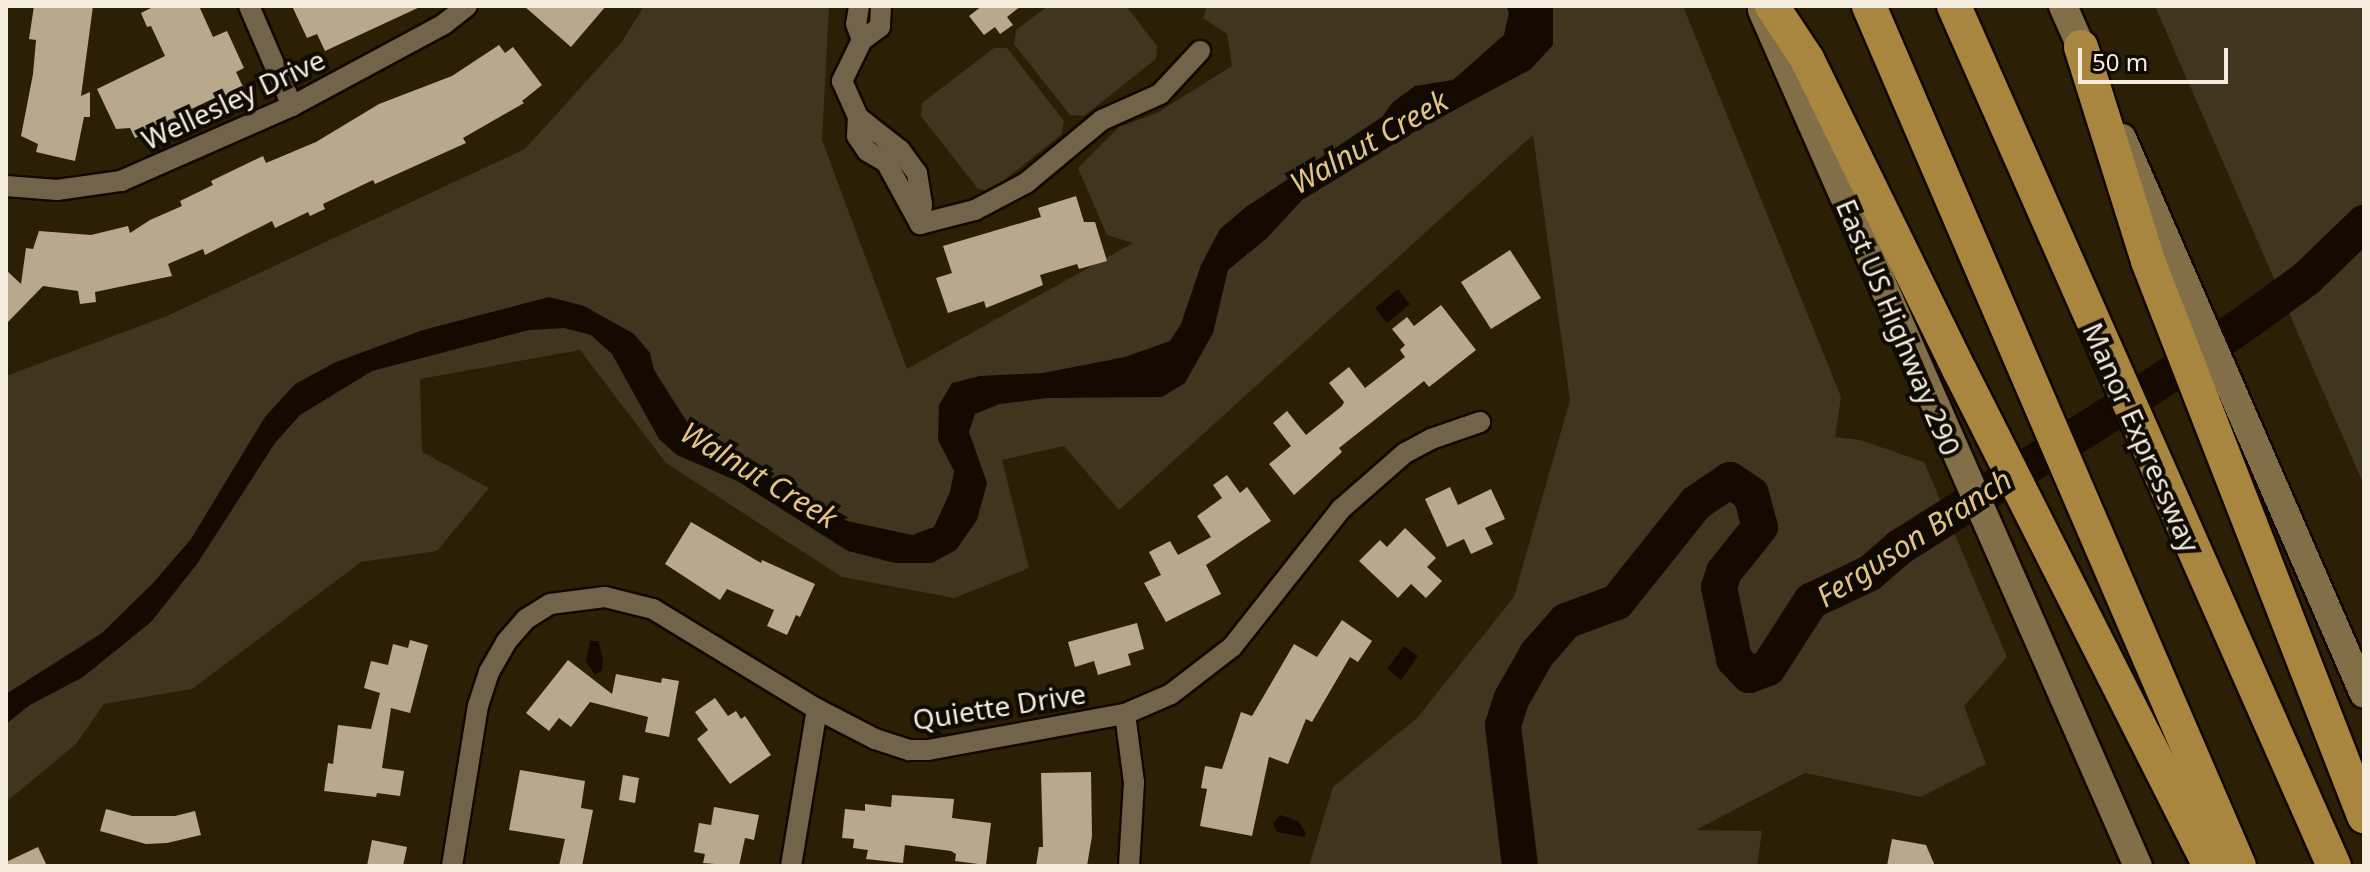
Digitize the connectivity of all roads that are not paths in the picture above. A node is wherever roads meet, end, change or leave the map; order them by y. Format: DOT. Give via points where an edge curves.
graph roads {
  1 [pos="249,6"];
  2 [pos="467,6"];
  3 [pos="859,6"];
  4 [pos="881,6"];
  5 [pos="1760,6"];
  6 [pos="1772,6"];
  7 [pos="1869,6"];
  8 [pos="1954,6"];
  9 [pos="2063,6"];
  10 [pos="862,40"];
  11 [pos="2081,47"];
  12 [pos="1200,51"];
  13 [pos="292,106"];
  14 [pos="6,186"];
  15 [pos="2159,252"];
  16 [pos="1480,422"];
  17 [pos="2364,694"];
  18 [pos="817,709"];
  19 [pos="1125,714"];
  20 [pos="2364,816"];
  21 [pos="452,866"];
  22 [pos="791,866"];
  23 [pos="1129,866"];
  24 [pos="2138,866"];
  25 [pos="2210,866"];
  26 [pos="2239,866"];
  27 [pos="2334,866"];
  1 -- 13 [label="street"];
  2 -- 13 [label="street, Wellesley Drive" via="444,24"];
  3 -- 10 [label="street" via="856,24"];
  4 -- 10 [label="street" via="880,27"];
  5 -- 24 [label="main road, East US Highway 290"];
  6 -- 25 [label="highway" via="1807,59"];
  7 -- 26 [label="highway"];
  8 -- 27 [label="highway, Manor Expressway"];
  9 -- 11 [label="main road"];
  10 -- 12 [label="street" via="842,81 858,117 857,136 867,151 886,162 920,224 975,210 1026,183 1102,120 1160,94"];
  11 -- 15 [label="highway"];
  13 -- 14 [label="street, Wellesley Drive" via="121,181 57,190"];
  15 -- 17 [label="main road" via="2262,456"];
  15 -- 20 [label="highway" via="2231,478"];
  16 -- 19 [label="street, Quiette Drive" via="1405,453 1341,509 1232,647 1171,694"];
  18 -- 19 [label="street, Quiette Drive" via="891,746 918,750"];
  18 -- 21 [label="street, Quiette Drive" via="653,609 605,597 550,604 526,619 489,672 478,706"];
  18 -- 22 [label="street"];
  19 -- 23 [label="street" via="1134,782"];
}
